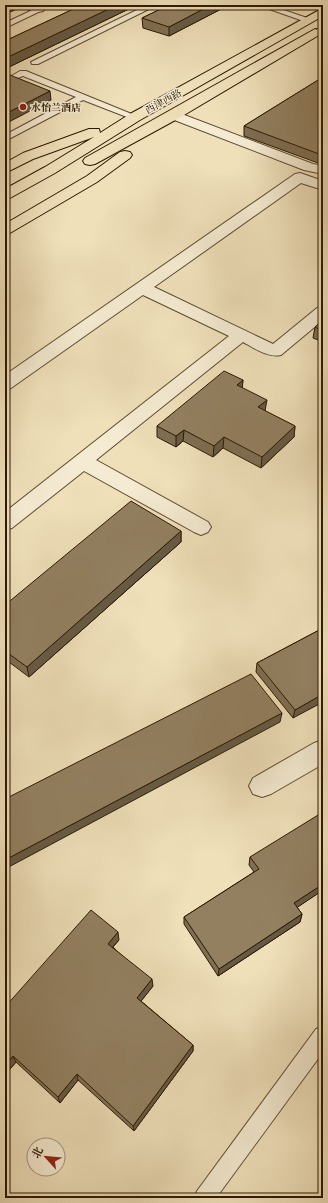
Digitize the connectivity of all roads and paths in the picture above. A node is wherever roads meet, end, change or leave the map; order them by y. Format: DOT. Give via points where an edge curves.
graph roads {
  1 [pos="27,5"];
  2 [pos="153,5"];
  3 [pos="262,5"];
  4 [pos="44,7"];
  5 [pos="323,11"];
  6 [pos="309,20"];
  7 [pos="5,26"];
  8 [pos="322,30"];
  9 [pos="35,62"];
  10 [pos="10,79"];
  11 [pos="82,97"];
  12 [pos="135,117"];
  13 [pos="170,119"];
  14 [pos="5,138"];
  15 [pos="5,168"];
  16 [pos="323,170"];
  17 [pos="300,177"];
  18 [pos="323,186"];
  19 [pos="5,196"];
  20 [pos="5,209"];
  21 [pos="5,230"];
  22 [pos="142,288"];
  23 [pos="323,312"];
  24 [pos="241,335"];
  25 [pos="5,384"];
  26 [pos="82,461"];
  27 [pos="5,523"];
  28 [pos="201,527"];
  29 [pos="323,751"];
  30 [pos="262,786"];
  31 [pos="323,1036"];
  32 [pos="204,1198"];
  1 -- 4 [label="street"];
  2 -- 9 [label="lane"];
  3 -- 6 [label="lane"];
  4 -- 7 [label="lane"];
  5 -- 6 [label="main road, 西津西路"];
  6 -- 12 [label="main road, 西津西路"];
  8 -- 13 [label="main road, 西津西路"];
  10 -- 11 [label="lane" via="23,73"];
  11 -- 12 [label="lane"];
  11 -- 14 [label="lane"];
  12 -- 15 [label="main road" via="28,156"];
  12 -- 19 [label="main road, 西津西路"];
  13 -- 16 [label="street" via="309,168"];
  13 -- 17 [label="street"];
  13 -- 20 [label="main road, 西津西路"];
  13 -- 21 [label="main road" via="92,179"];
  17 -- 18 [label="street"];
  17 -- 22 [label="street"];
  22 -- 24 [label="street"];
  22 -- 25 [label="street"];
  23 -- 24 [label="street" via="276,351"];
  24 -- 26 [label="street"];
  26 -- 27 [label="street"];
  26 -- 28 [label="street"];
  29 -- 30 [label="street"];
  31 -- 32 [label="lane"];
}
